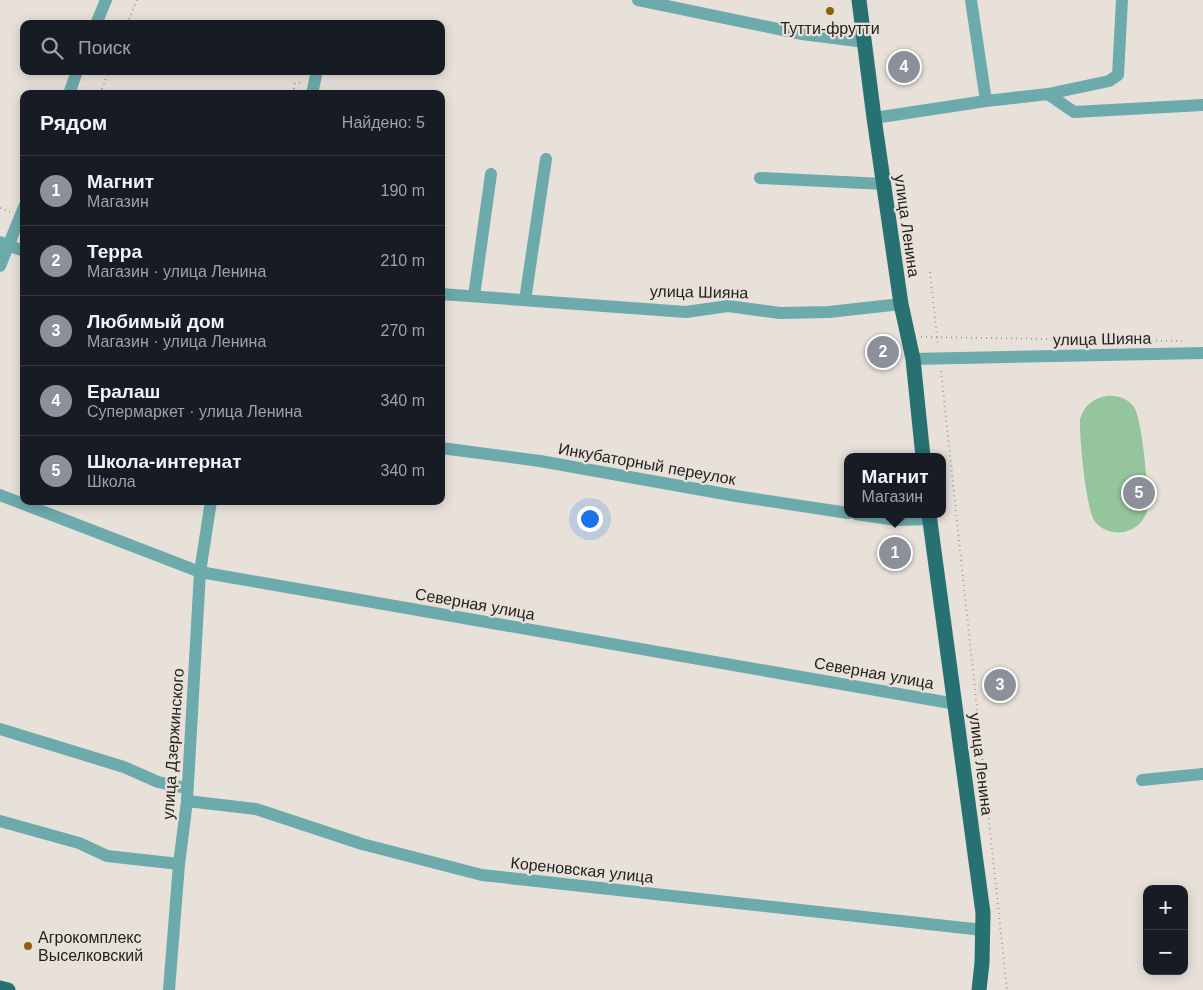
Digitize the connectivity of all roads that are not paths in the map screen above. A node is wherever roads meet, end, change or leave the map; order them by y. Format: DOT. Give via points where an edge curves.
graph roads {
  1 [pos="106,0"];
  2 [pos="638,0"];
  3 [pos="860,0"];
  4 [pos="971,0"];
  5 [pos="1122,0"];
  6 [pos="98,20"];
  7 [pos="865,42"];
  8 [pos="75,75"];
  9 [pos="316,75"];
  10 [pos="70,90"];
  11 [pos="313,90"];
  12 [pos="1048,94"];
  13 [pos="986,101"];
  14 [pos="1203,105"];
  15 [pos="874,118"];
  16 [pos="546,159"];
  17 [pos="491,174"];
  18 [pos="760,178"];
  19 [pos="884,184"];
  20 [pos="20,214"];
  21 [pos="4,244"];
  22 [pos="20,250"];
  23 [pos="0,266"];
  24 [pos="445,294"];
  25 [pos="474,296"];
  26 [pos="525,300"];
  27 [pos="901,304"];
  28 [pos="1203,353"];
  29 [pos="913,359"];
  30 [pos="445,449"];
  31 [pos="923,453"];
  32 [pos="0,496"];
  33 [pos="20,504"];
  34 [pos="24,505"];
  35 [pos="210,505"];
  36 [pos="844,512"];
  37 [pos="883,518"];
  38 [pos="919,518"];
  39 [pos="930,518"];
  40 [pos="200,572"];
  41 [pos="956,704"];
  42 [pos="0,730"];
  43 [pos="1203,774"];
  44 [pos="1142,780"];
  45 [pos="186,795"];
  46 [pos="0,821"];
  47 [pos="179,864"];
  48 [pos="983,930"];
  49 [pos="0,988"];
  50 [pos="8,990"];
  51 [pos="169,990"];
  52 [pos="979,990"];
  1 -- 6 [label="street"];
  2 -- 7 [label="street" via="802,34"];
  3 -- 7 [label="main road, улица Ленина"];
  4 -- 13 [label="street"];
  5 -- 12 [label="street" via="1118,75 1109,81"];
  7 -- 15 [label="main road, улица Ленина"];
  8 -- 10 [label="street"];
  9 -- 11 [label="street"];
  12 -- 13 [label="street"];
  12 -- 14 [label="street" via="1074,112"];
  13 -- 15 [label="street"];
  15 -- 19 [label="main road, улица Ленина"];
  16 -- 26 [label="street"];
  17 -- 25 [label="street"];
  18 -- 19 [label="street"];
  19 -- 27 [label="main road, улица Ленина"];
  20 -- 21 [label="street"];
  21 -- 22 [label="street"];
  21 -- 23 [label="street"];
  24 -- 25 [label="street, улица Шияна"];
  25 -- 26 [label="street, улица Шияна"];
  26 -- 27 [label="street, улица Шияна" via="686,312 728,306 780,313 829,312"];
  27 -- 29 [label="main road, улица Ленина"];
  28 -- 29 [label="street, улица Шияна"];
  29 -- 31 [label="main road, улица Ленина"];
  30 -- 36 [label="street, Инкубаторный переулок" via="540,461"];
  32 -- 33 [label="street, Северная улица"];
  34 -- 40 [label="street, Северная улица"];
  35 -- 40 [label="street, улица Дзержинского"];
  37 -- 38 [label="street"];
  39 -- 41 [label="main road, улица Ленина"];
  40 -- 41 [label="street, Северная улица"];
  40 -- 45 [label="street, улица Дзержинского"];
  41 -- 48 [label="main road, улица Ленина"];
  42 -- 45 [label="street, Кореновская улица" via="124,767"];
  43 -- 44 [label="street"];
  45 -- 47 [label="street, улица Дзержинского"];
  45 -- 48 [label="street, Кореновская улица" via="256,809 362,844 482,875"];
  46 -- 47 [label="street" via="79,843 107,856"];
  47 -- 51 [label="street, улица Дзержинского"];
  48 -- 52 [label="main road, улица Ленина"];
  49 -- 50 [label="main road"];
}
